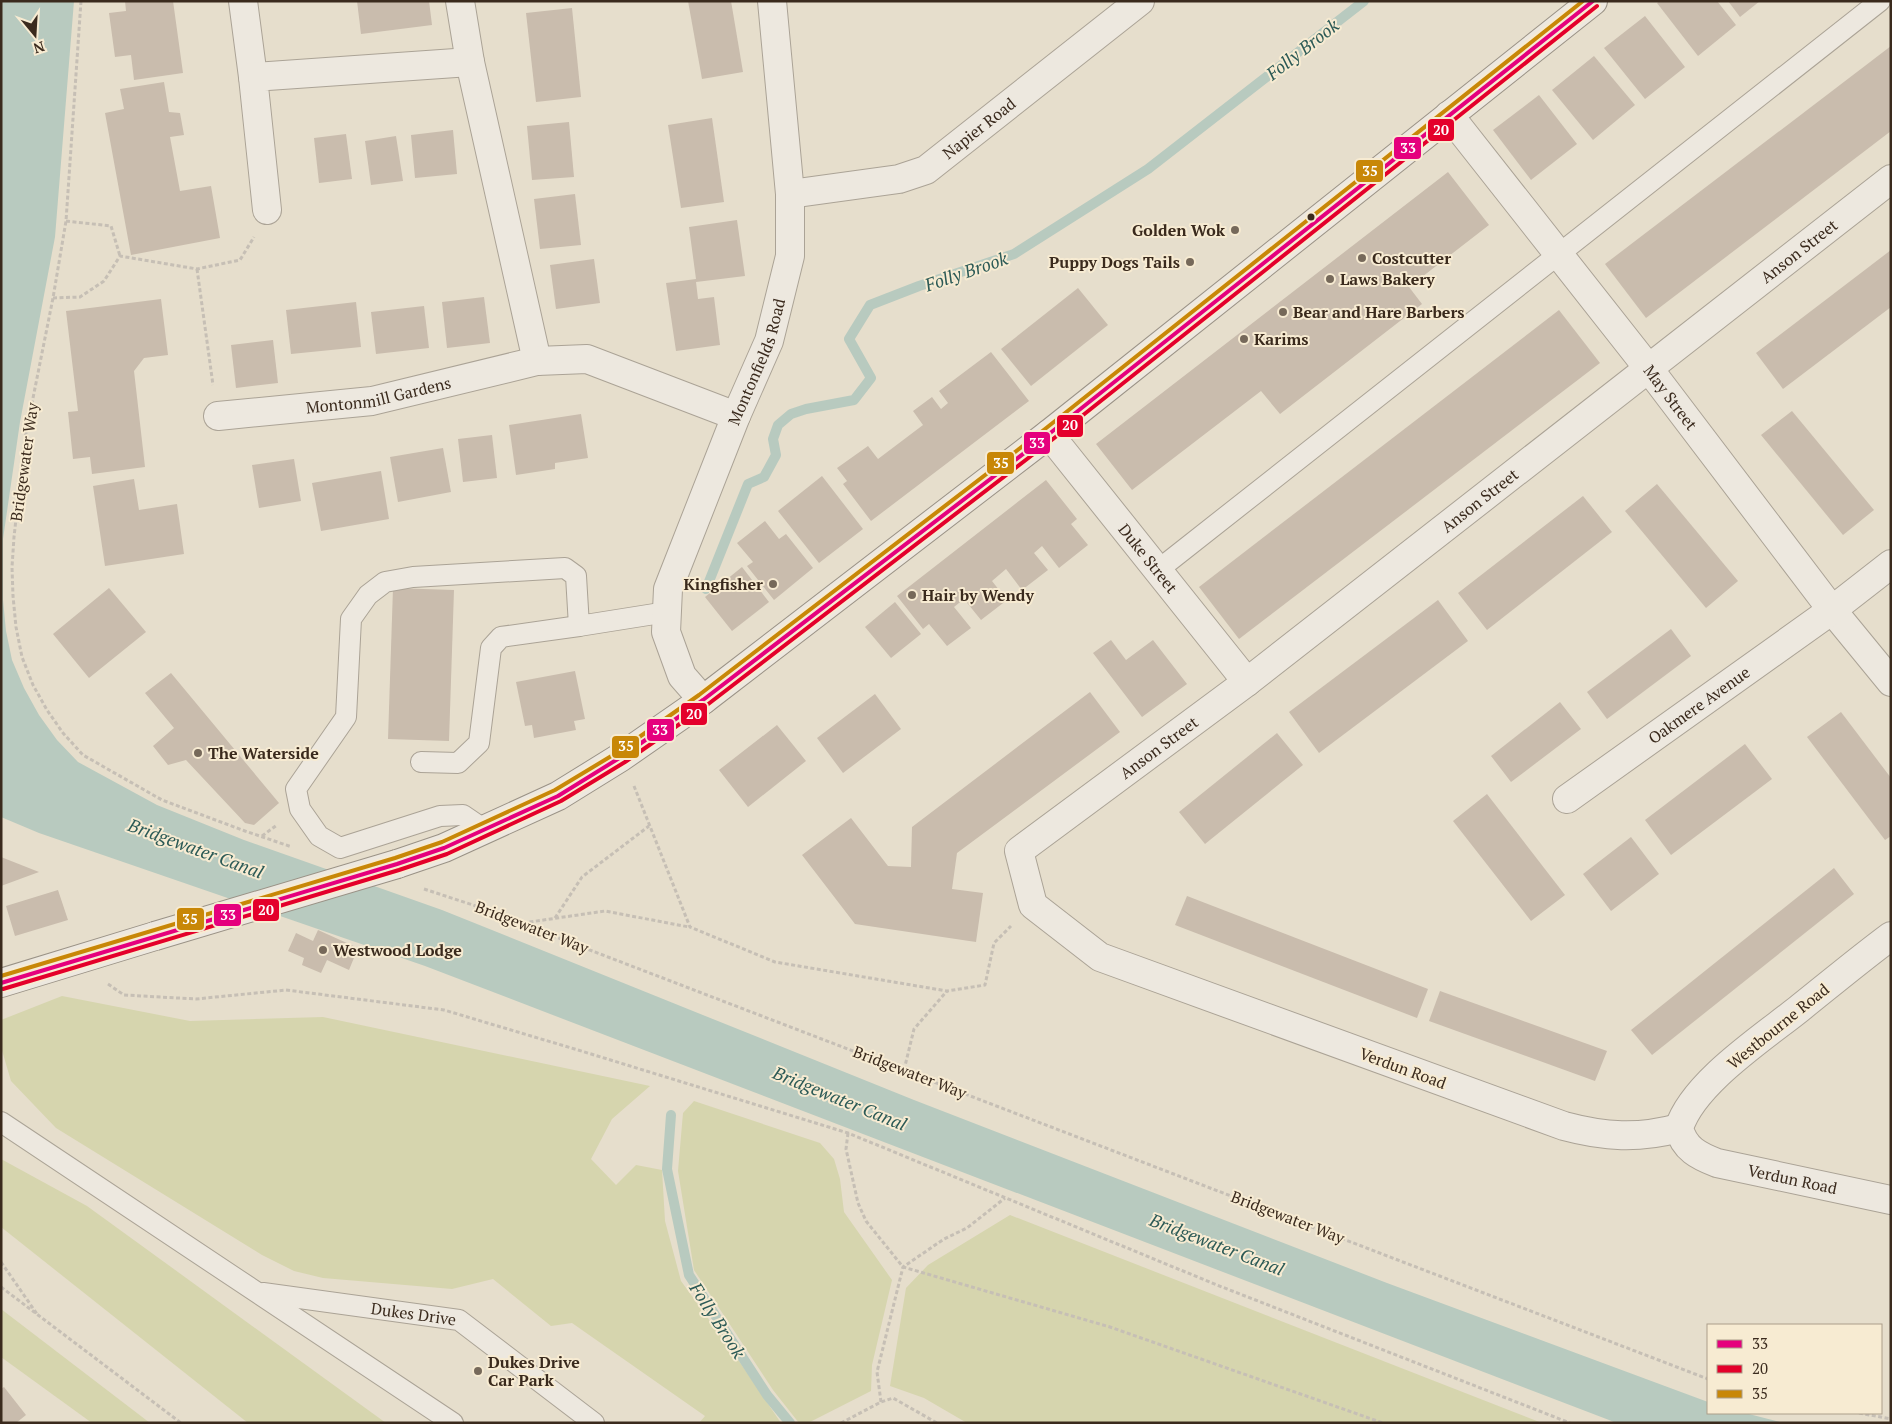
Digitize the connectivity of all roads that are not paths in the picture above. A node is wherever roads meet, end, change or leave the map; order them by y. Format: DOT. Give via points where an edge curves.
graph roads {
  1 [pos="243,1"];
  2 [pos="460,1"];
  3 [pos="772,1"];
  4 [pos="1140,1"];
  5 [pos="1593,1"];
  6 [pos="1880,1"];
  7 [pos="470,62"];
  8 [pos="253,77"];
  9 [pos="1449,115"];
  10 [pos="1891,179"];
  11 [pos="790,194"];
  12 [pos="267,210"];
  13 [pos="1558,254"];
  14 [pos="537,361"];
  15 [pos="1649,369"];
  16 [pos="218,416"];
  17 [pos="736,416"];
  18 [pos="1049,434"];
  19 [pos="1891,564"];
  20 [pos="1158,570"];
  21 [pos="1832,610"];
  22 [pos="666,612"];
  23 [pos="579,626"];
  24 [pos="1247,682"];
  25 [pos="1891,682"];
  26 [pos="701,701"];
  27 [pos="421,762"];
  28 [pos="1567,799"];
  29 [pos="1065,816"];
  30 [pos="485,830"];
  31 [pos="1891,936"];
  32 [pos="1,983"];
  33 [pos="1,1122"];
  34 [pos="1680,1128"];
  35 [pos="1891,1200"];
  36 [pos="259,1292"];
  37 [pos="453,1423"];
  38 [pos="594,1423"];
  1 -- 8 [label="street"];
  2 -- 7 [label="street"];
  3 -- 11 [label="street, Montonfields Road"];
  4 -- 11 [label="street, Napier Road" via="926,170 899,178"];
  5 -- 9 [label="street"];
  6 -- 13 [label="lane"];
  7 -- 8 [label="street"];
  7 -- 14 [label="street"];
  8 -- 12 [label="street"];
  9 -- 13 [label="street, May Street"];
  9 -- 18 [label="street"];
  10 -- 15 [label="street, Anson Street"];
  11 -- 17 [label="street, Montonfields Road" via="790,256 769,341"];
  13 -- 15 [label="street, May Street"];
  13 -- 20 [label="lane"];
  14 -- 16 [label="street, Montonmill Gardens" via="372,401"];
  14 -- 17 [label="street, Montonmill Gardens" via="587,359"];
  15 -- 21 [label="street, May Street"];
  15 -- 24 [label="street, Anson Street"];
  17 -- 22 [label="street, Montonfields Road" via="668,589"];
  18 -- 20 [label="street, Duke Street"];
  18 -- 26 [label="street"];
  19 -- 21 [label="street, Oakmere Avenue"];
  20 -- 24 [label="street, Duke Street"];
  21 -- 25 [label="street, May Street"];
  21 -- 28 [label="street, Oakmere Avenue"];
  22 -- 23 [label="lane"];
  22 -- 26 [label="street, Montonfields Road" via="666,632 682,676"];
  23 -- 27 [label="lane" via="501,636 491,648 479,743 458,763"];
  23 -- 30 [label="lane" via="576,576 565,568 413,577 385,582 368,595 351,619 346,717 296,789 300,809 319,836 340,848 440,816 464,815"];
  24 -- 29 [label="street, Anson Street"];
  26 -- 30 [label="street" via="558,796"];
  29 -- 34 [label="street, Verdun Road" via="1019,851 1033,905 1100,957 1564,1126 1592,1133 1627,1136"];
  30 -- 32 [label="street, bridge" via="397,864"];
  31 -- 34 [label="street, Westbourne Road" via="1710,1082 1686,1113"];
  33 -- 36 [label="lane, Dukes Drive"];
  34 -- 35 [label="street, Verdun Road" via="1684,1142 1691,1149 1700,1157 1717,1163"];
  36 -- 37 [label="lane, Dukes Drive"];
  36 -- 38 [label="lane, Dukes Drive" via="460,1320"];
}
